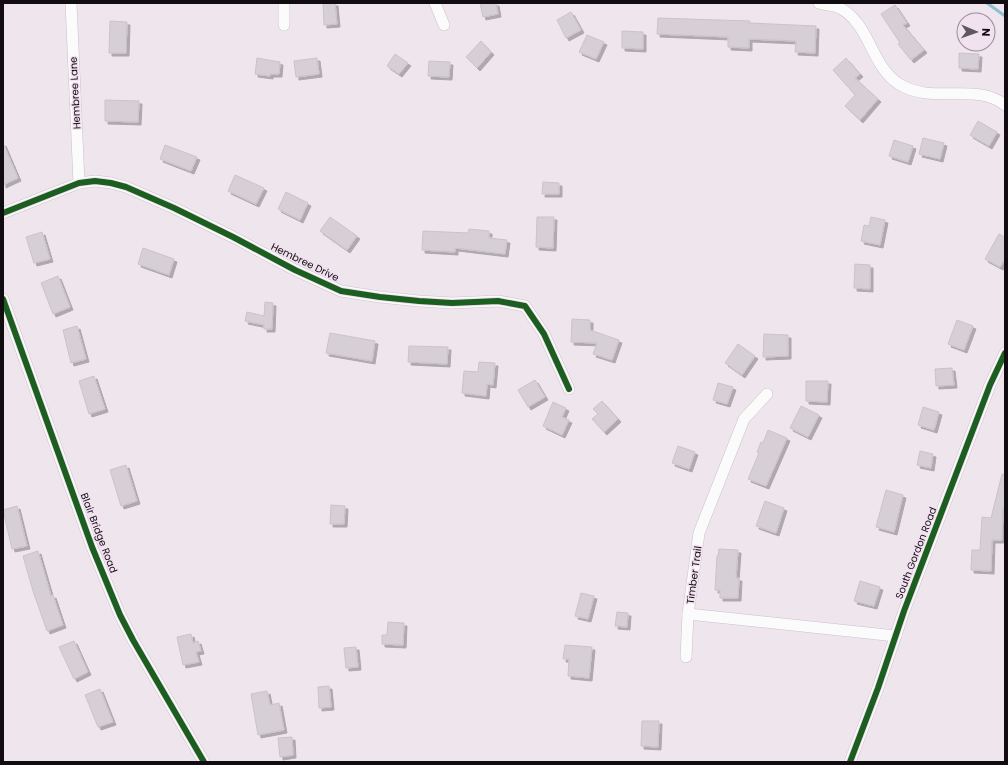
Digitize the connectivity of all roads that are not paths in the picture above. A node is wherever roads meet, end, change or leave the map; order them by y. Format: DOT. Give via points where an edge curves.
graph roads {
  1 [pos="71,3"];
  2 [pos="284,3"];
  3 [pos="435,3"];
  4 [pos="819,3"];
  5 [pos="284,25"];
  6 [pos="444,25"];
  7 [pos="1005,105"];
  8 [pos="79,183"];
  9 [pos="3,213"];
  10 [pos="3,299"];
  11 [pos="1005,353"];
  12 [pos="569,389"];
  13 [pos="767,394"];
  14 [pos="688,614"];
  15 [pos="896,636"];
  16 [pos="686,657"];
  17 [pos="204,762"];
  18 [pos="850,762"];
  1 -- 8 [label="street, Hembree Lane"];
  2 -- 5 [label="street"];
  3 -- 6 [label="street"];
  4 -- 7 [label="street" via="839,8 850,15 890,77 900,84 927,94 977,94"];
  8 -- 9 [label="street, Hembree Drive"];
  8 -- 12 [label="street, Hembree Drive" via="95,181 126,187 181,211 341,291 419,301 498,301 525,306 544,334"];
  10 -- 17 [label="street, Blair Bridge Road" via="92,547 120,616"];
  11 -- 15 [label="street, South Gordon Road" via="990,385"];
  13 -- 14 [label="street, Timber Trail" via="744,419 699,533"];
  14 -- 15 [label="street, Timber Trail"];
  14 -- 16 [label="street"];
  15 -- 18 [label="street, South Gordon Road"];
}
